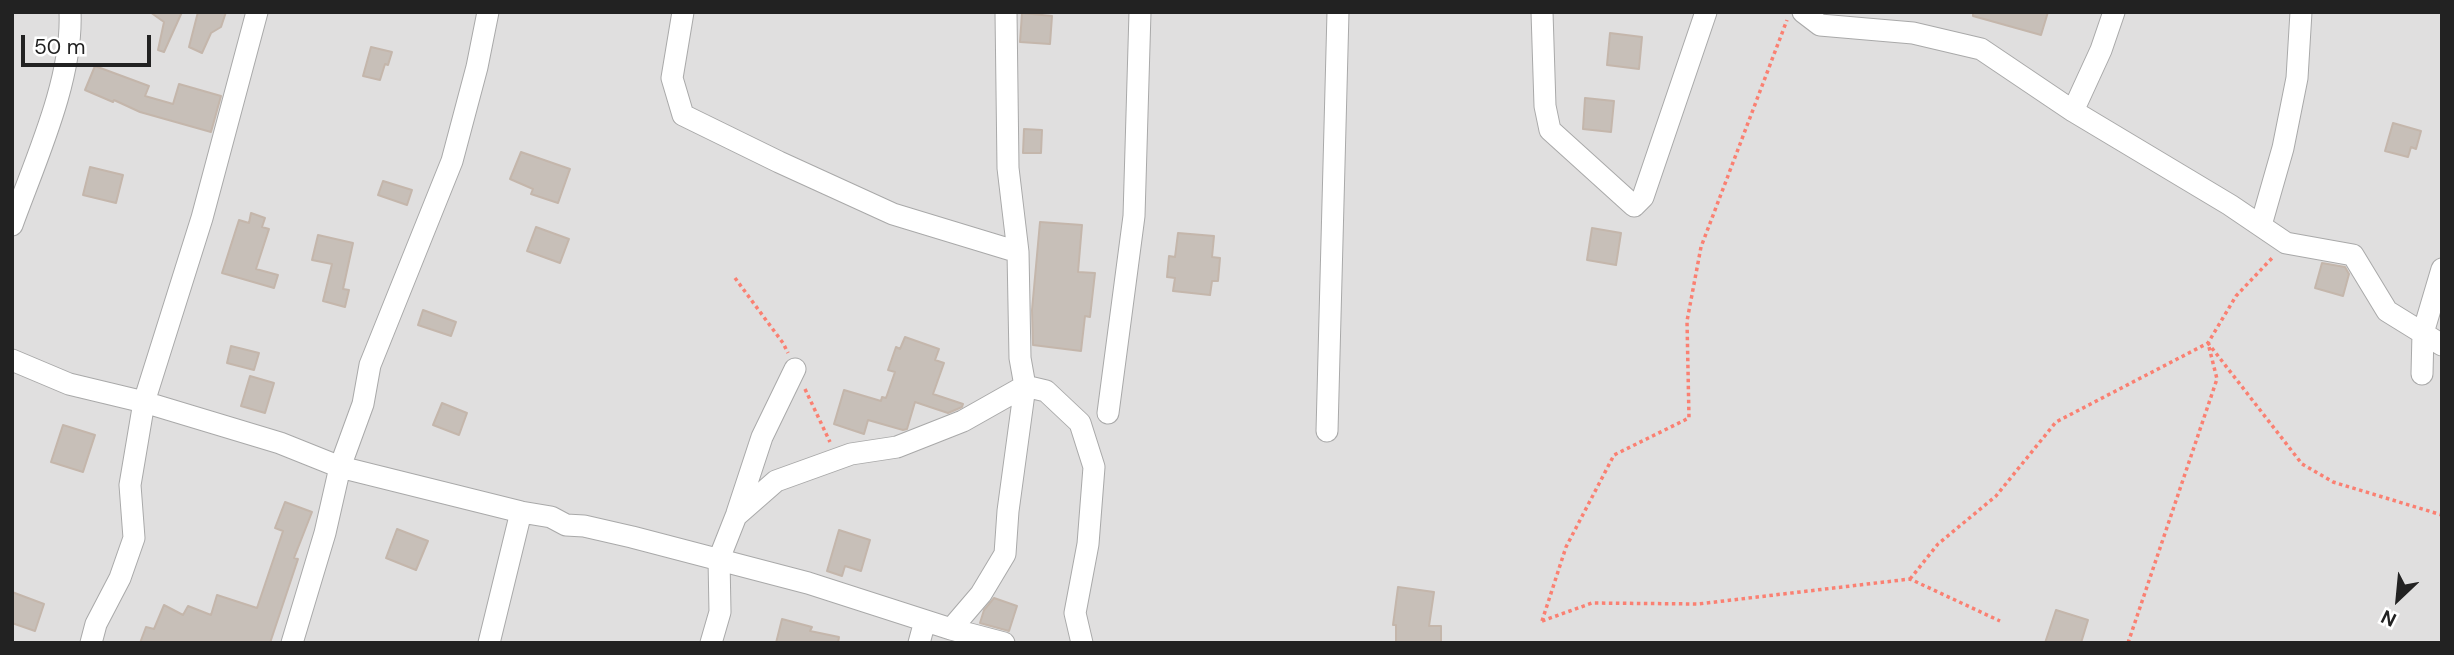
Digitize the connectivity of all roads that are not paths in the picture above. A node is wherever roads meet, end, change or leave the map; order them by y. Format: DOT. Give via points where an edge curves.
graph roads {
  1 [pos="70,12"];
  2 [pos="257,12"];
  3 [pos="488,12"];
  4 [pos="684,12"];
  5 [pos="1006,12"];
  6 [pos="1140,12"];
  7 [pos="1338,12"];
  8 [pos="1542,12"];
  9 [pos="1706,12"];
  10 [pos="1803,12"];
  11 [pos="2114,12"];
  12 [pos="2301,12"];
  13 [pos="2073,111"];
  14 [pos="12,225"];
  15 [pos="2261,225"];
  16 [pos="1018,252"];
  17 [pos="2442,269"];
  18 [pos="2423,334"];
  19 [pos="2442,345"];
  20 [pos="12,360"];
  21 [pos="795,369"];
  22 [pos="2422,374"];
  23 [pos="1025,386"];
  24 [pos="144,402"];
  25 [pos="1108,413"];
  26 [pos="1327,432"];
  27 [pos="340,467"];
  28 [pos="521,512"];
  29 [pos="736,516"];
  30 [pos="719,559"];
  31 [pos="925,621"];
  32 [pos="951,629"];
  33 [pos="91,643"];
  34 [pos="292,643"];
  35 [pos="489,643"];
  36 [pos="711,643"];
  37 [pos="919,643"];
  38 [pos="1004,643"];
  39 [pos="1082,643"];
  1 -- 14 [label="street" via="71,34 55,104"];
  2 -- 24 [label="street" via="202,218"];
  3 -- 27 [label="street" via="452,161 370,365 363,404"];
  4 -- 16 [label="street" via="672,78 683,115 893,214"];
  5 -- 16 [label="street" via="1008,168"];
  6 -- 25 [label="street" via="1134,216"];
  7 -- 26 [label="street"];
  8 -- 9 [label="street" via="1550,130 1634,206 1643,197"];
  10 -- 13 [label="street" via="1820,25 1913,33 1981,49"];
  11 -- 13 [label="street"];
  12 -- 15 [label="street" via="2297,78 2284,148"];
  13 -- 15 [label="street"];
  15 -- 18 [label="street" via="2287,243 2353,255 2387,311"];
  16 -- 23 [label="street" via="1020,358"];
  17 -- 18 [label="street"];
  18 -- 19 [label="street"];
  18 -- 22 [label="street"];
  20 -- 24 [label="street" via="69,384"];
  21 -- 29 [label="street" via="762,437"];
  23 -- 29 [label="street" via="963,421 897,447 851,454 776,481"];
  23 -- 32 [label="street" via="1005,554 981,594"];
  23 -- 39 [label="street" via="1046,391 1080,423 1094,467 1088,544 1075,613"];
  24 -- 27 [label="street" via="280,443"];
  24 -- 33 [label="street" via="130,485 134,538"];
  27 -- 28 [label="street"];
  27 -- 34 [label="street"];
  28 -- 30 [label="street"];
  28 -- 35 [label="street"];
  29 -- 30 [label="street"];
  30 -- 31 [label="street"];
  30 -- 36 [label="street" via="720,612"];
  31 -- 32 [label="street"];
  31 -- 37 [label="street"];
  32 -- 38 [label="street"];
}
